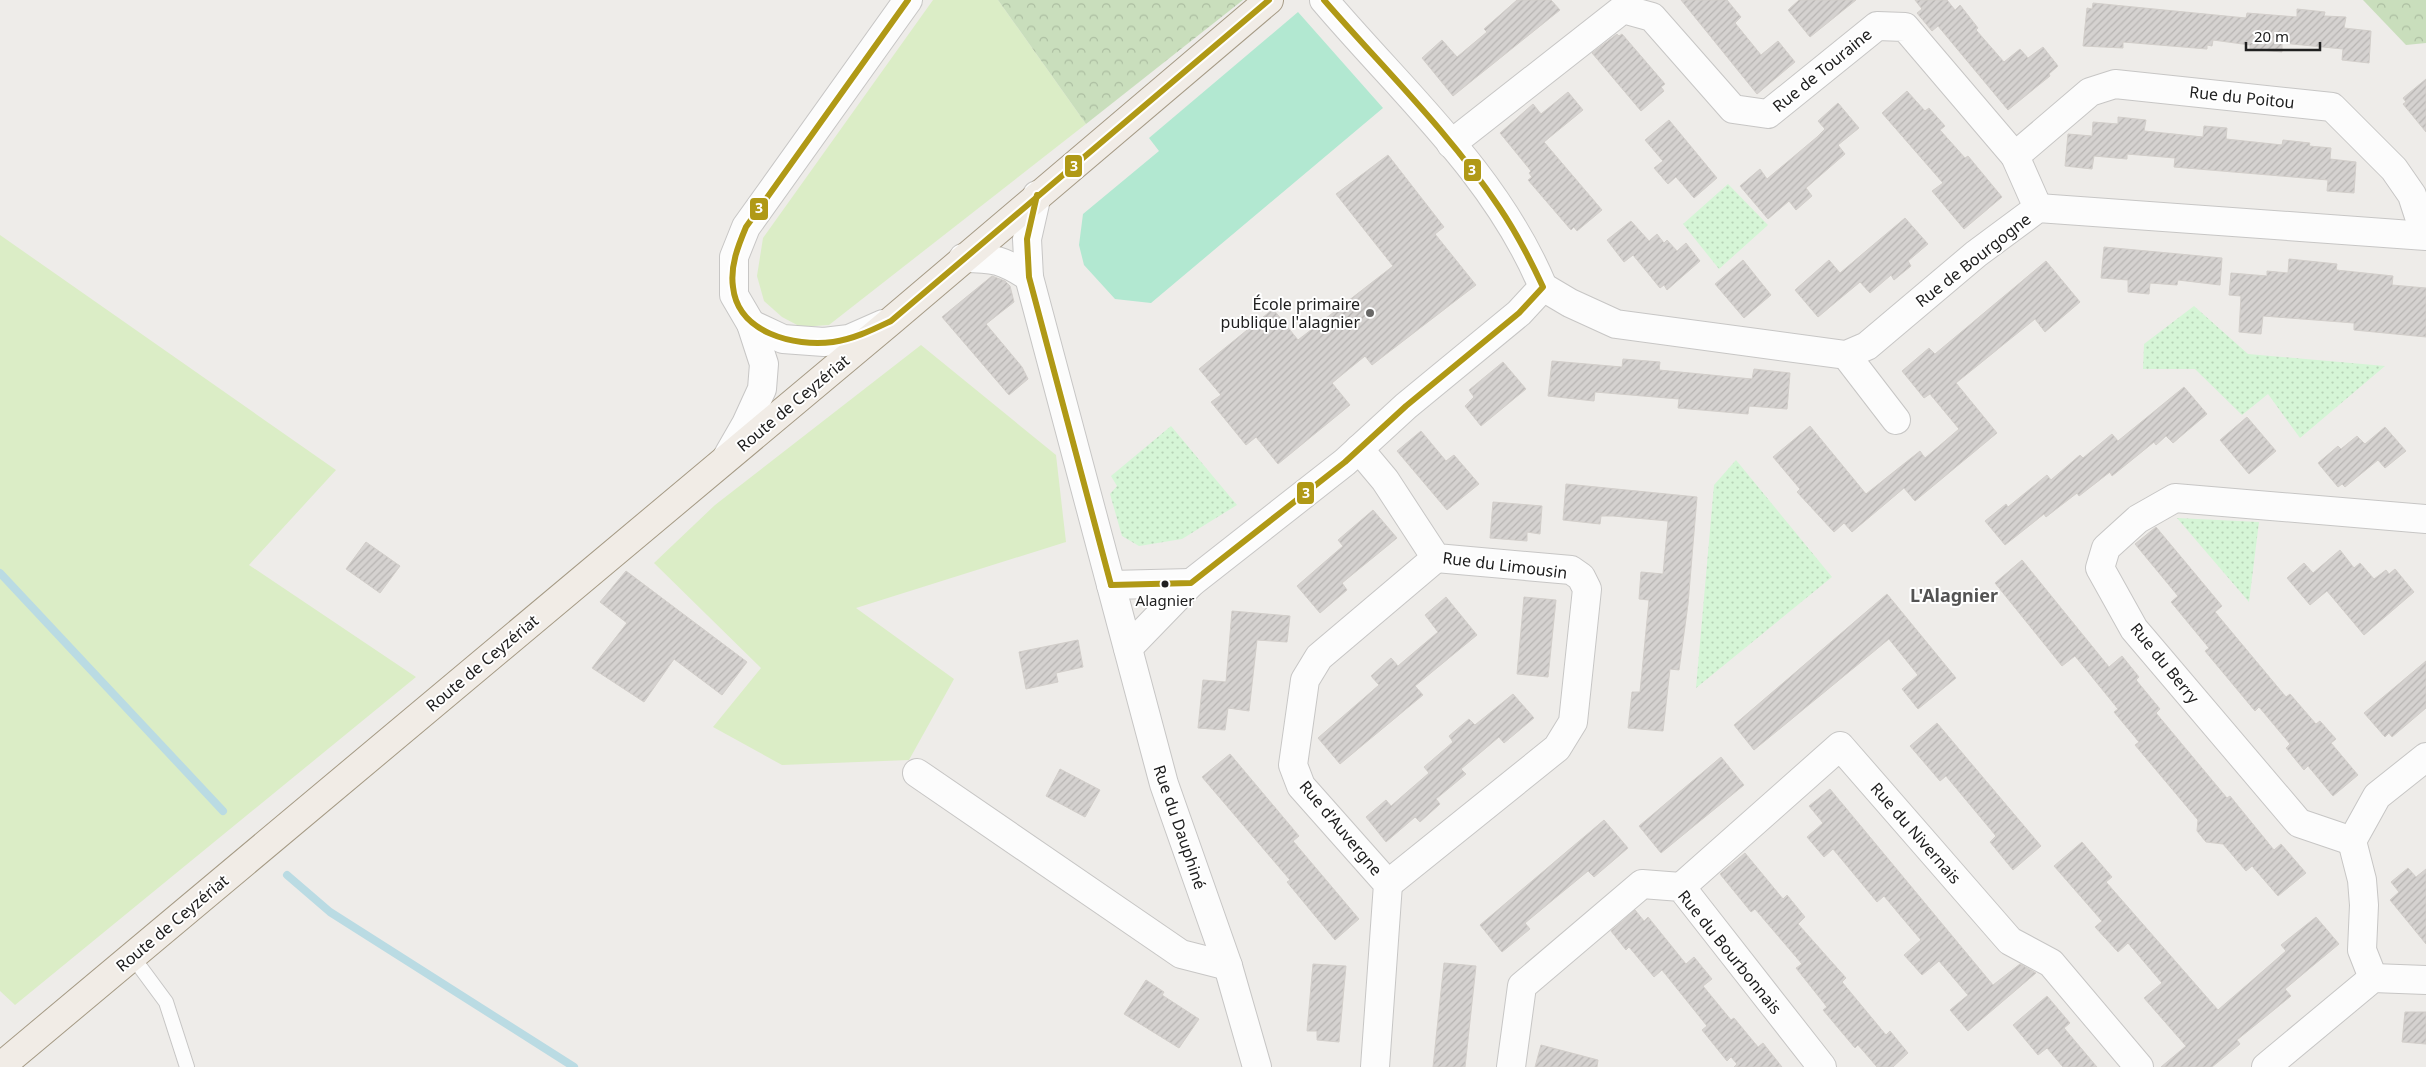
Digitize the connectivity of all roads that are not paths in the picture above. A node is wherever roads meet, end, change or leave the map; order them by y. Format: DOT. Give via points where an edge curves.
graph roads {
  1 [pos="908,0"];
  2 [pos="1268,0"];
  3 [pos="1330,7"];
  4 [pos="1451,144"];
  5 [pos="2015,156"];
  6 [pos="1037,195"];
  7 [pos="2038,208"];
  8 [pos="2425,236"];
  9 [pos="963,258"];
  10 [pos="1029,277"];
  11 [pos="1543,288"];
  12 [pos="891,320"];
  13 [pos="751,324"];
  14 [pos="1846,355"];
  15 [pos="1896,420"];
  16 [pos="1359,449"];
  17 [pos="726,458"];
  18 [pos="2426,519"];
  19 [pos="1436,558"];
  20 [pos="1191,583"];
  21 [pos="1111,585"];
  22 [pos="1128,648"];
  23 [pos="2426,757"];
  24 [pos="917,773"];
  25 [pos="2352,841"];
  26 [pos="1388,884"];
  27 [pos="1681,887"];
  28 [pos="132,956"];
  29 [pos="1228,966"];
  30 [pos="2373,978"];
  31 [pos="2426,980"];
  32 [pos="0,1067"];
  33 [pos="187,1067"];
  34 [pos="1256,1067"];
  35 [pos="1375,1067"];
  36 [pos="1511,1067"];
  37 [pos="1822,1067"];
  38 [pos="2139,1067"];
  39 [pos="2266,1067"];
  1 -- 13 [label="street" via="746,227 734,257 734,295"];
  2 -- 6 [label="main road, Route de Ceyzériat"];
  3 -- 4 [label="street"];
  4 -- 5 [label="street, Rue de Touraine" via="1623,9 1652,17 1733,109 1768,114 1877,26 1905,28"];
  4 -- 11 [label="street" via="1500,206 1529,253"];
  5 -- 7 [label="street, Rue de Touraine"];
  5 -- 8 [label="street, Rue du Poitou" via="2090,92 2115,84 2332,107 2394,169 2412,195"];
  6 -- 9 [label="main road, Route de Ceyzériat"];
  6 -- 10 [label="street, Rue du Dauphiné" via="1027,238"];
  7 -- 8 [label="street, Rue de Bourgogne"];
  7 -- 14 [label="street, Rue de Bourgogne" via="1976,254 1867,346"];
  9 -- 10 [label="street" via="988,258 1008,263"];
  9 -- 12 [label="main road, Route de Ceyzériat"];
  10 -- 21 [label="street, Rue du Dauphiné"];
  11 -- 14 [label="street" via="1616,324"];
  11 -- 16 [label="street" via="1519,313"];
  12 -- 13 [label="street" via="849,339 824,342 783,339"];
  12 -- 17 [label="main road, Route de Ceyzériat"];
  13 -- 17 [label="street" via="764,364 762,389"];
  14 -- 15 [label="street"];
  16 -- 19 [label="street, Rue du Limousin" via="1384,480"];
  16 -- 20 [label="street"];
  17 -- 28 [label="main road, Route de Ceyzériat"];
  18 -- 25 [label="street, Rue du Berry" via="2175,498 2138,519 2106,548 2100,568 2134,630 2299,823"];
  19 -- 26 [label="street, Rue d'Auvergne" via="1319,657 1305,680 1293,765 1300,786"];
  19 -- 26 [label="street, Rue du Limousin" via="1571,570 1581,577 1587,589 1573,722 1557,748"];
  20 -- 21 [label="street"];
  20 -- 22 [label="street"];
  21 -- 22 [label="street, Rue du Dauphiné"];
  22 -- 29 [label="street, Rue du Dauphiné" via="1164,784"];
  23 -- 25 [label="street" via="2377,796"];
  24 -- 29 [label="street" via="1181,954"];
  25 -- 30 [label="street" via="2362,880 2362,950"];
  26 -- 35 [label="street, Rue d'Auvergne"];
  27 -- 36 [label="street, Rue du Bourbonnais" via="1642,884 1522,986"];
  27 -- 37 [label="street, Rue du Bourbonnais"];
  27 -- 38 [label="street, Rue du Nivernais" via="1840,746 2010,941 2051,963"];
  28 -- 32 [label="main road, Route de Ceyzériat"];
  28 -- 33 [label="lane" via="166,1002"];
  29 -- 34 [label="street, Rue du Dauphiné"];
  30 -- 31 [label="street"];
  30 -- 39 [label="street"];
}
